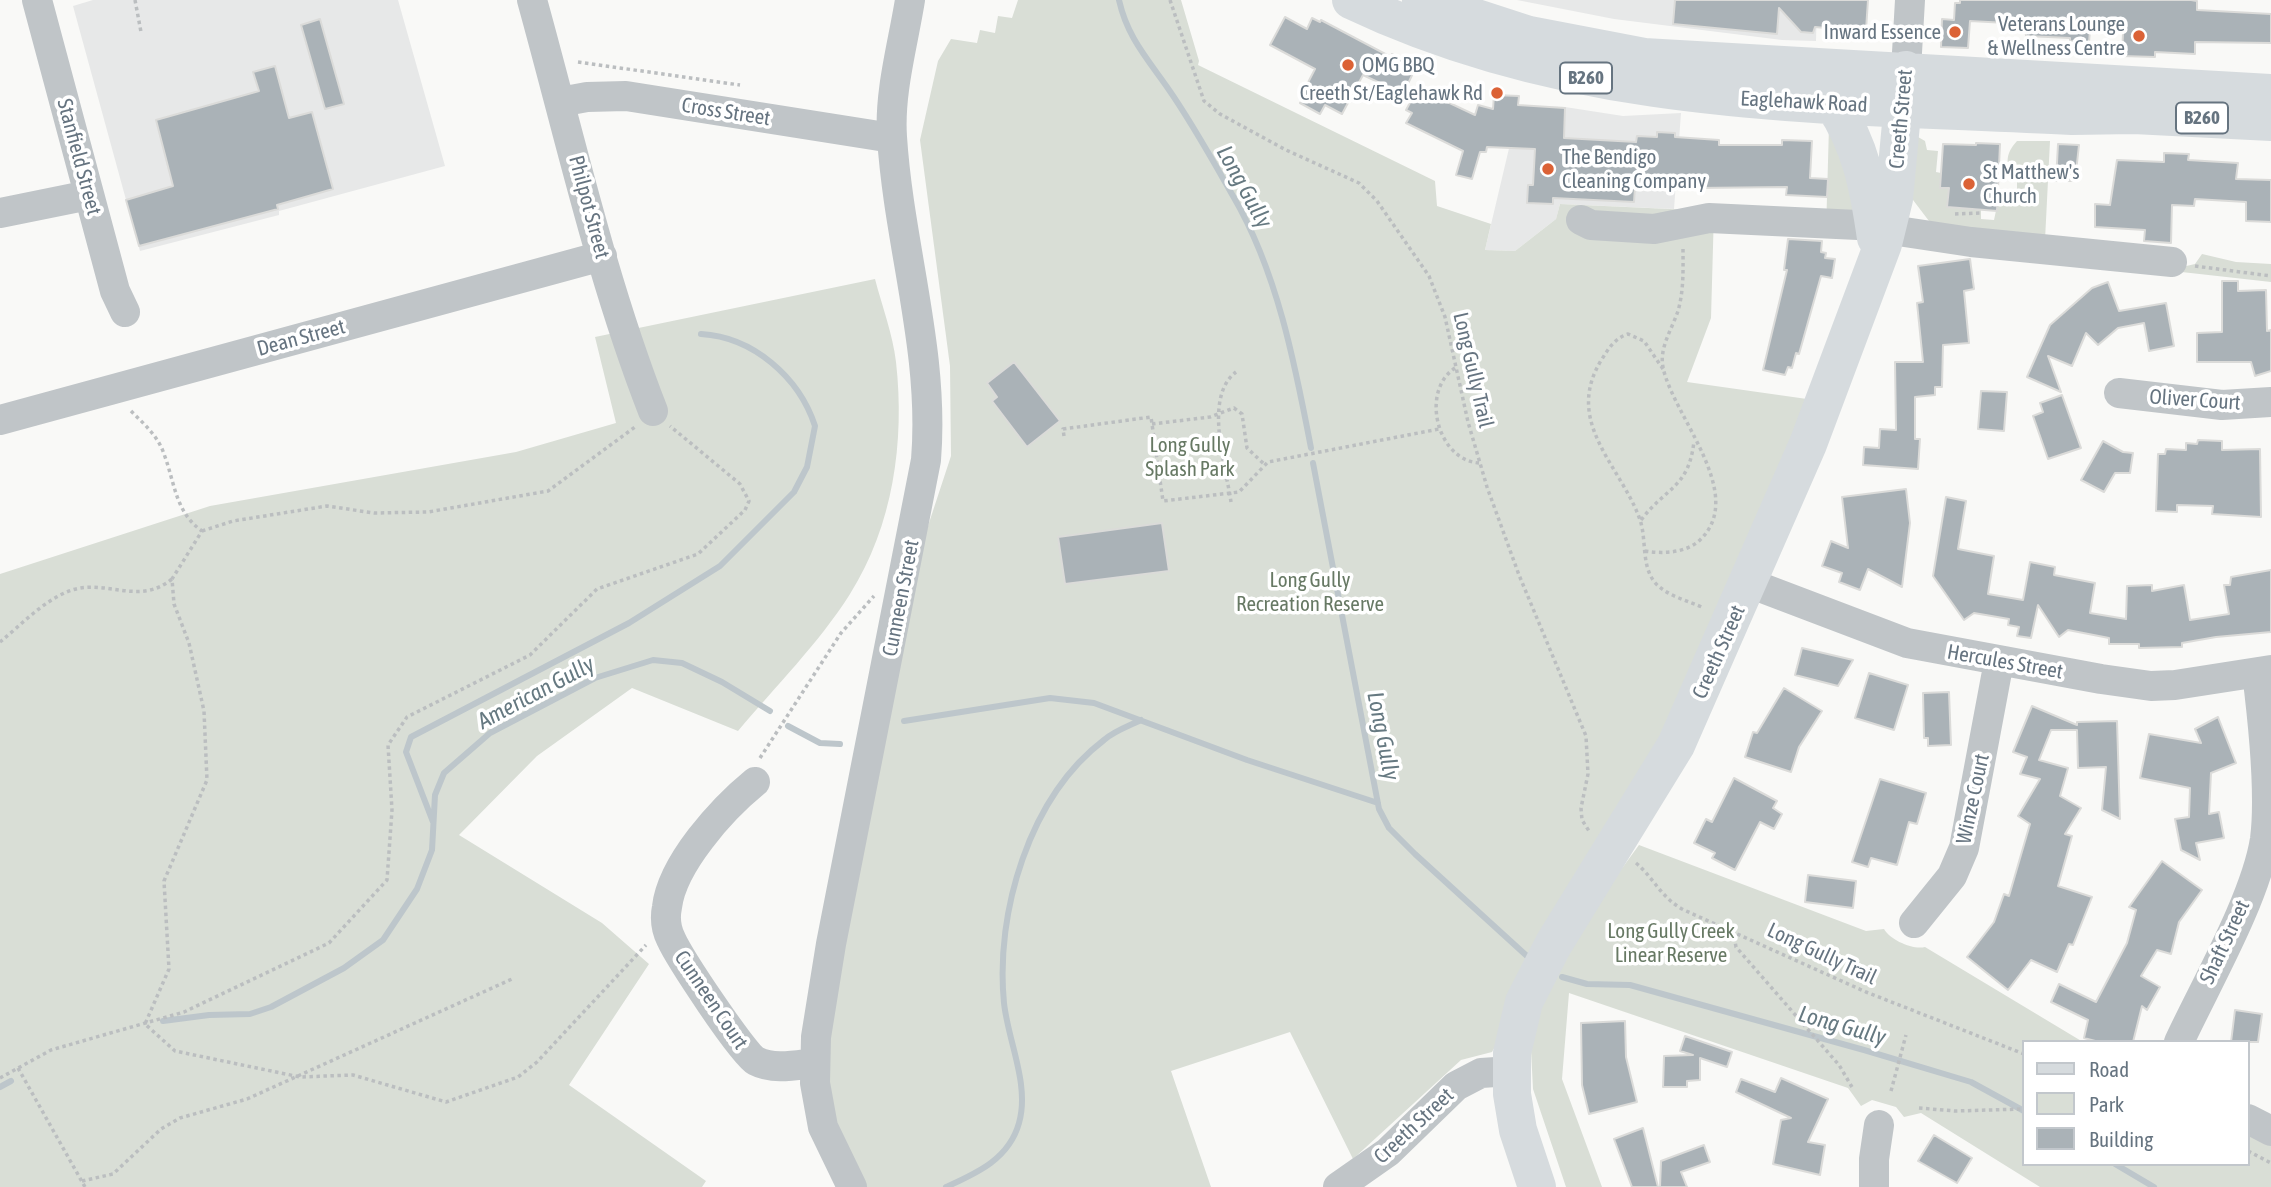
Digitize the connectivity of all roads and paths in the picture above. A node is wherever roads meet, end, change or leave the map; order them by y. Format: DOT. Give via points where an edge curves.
graph roads {
  1 [pos="37,0"];
  2 [pos="135,0"];
  3 [pos="532,0"];
  4 [pos="911,0"];
  5 [pos="1170,0"];
  6 [pos="1351,0"];
  7 [pos="1910,0"];
  8 [pos="1434,2"];
  9 [pos="141,32"];
  10 [pos="578,62"];
  11 [pos="1906,70"];
  12 [pos="740,85"];
  13 [pos="2271,93"];
  14 [pos="561,102"];
  15 [pos="1833,104"];
  16 [pos="1903,107"];
  17 [pos="2271,122"];
  18 [pos="892,138"];
  19 [pos="89,195"];
  20 [pos="0,213"];
  21 [pos="1581,220"];
  22 [pos="1682,225"];
  23 [pos="1881,238"];
  24 [pos="602,256"];
  25 [pos="2172,262"];
  26 [pos="2271,276"];
  27 [pos="125,312"];
  28 [pos="1455,368"];
  29 [pos="1663,369"];
  30 [pos="1236,372"];
  31 [pos="118,388"];
  32 [pos="2119,393"];
  33 [pos="2271,402"];
  34 [pos="653,411"];
  35 [pos="1218,413"];
  36 [pos="0,421"];
  37 [pos="1152,424"];
  38 [pos="1439,429"];
  39 [pos="1064,436"];
  40 [pos="1695,438"];
  41 [pos="1479,463"];
  42 [pos="1264,464"];
  43 [pos="1230,494"];
  44 [pos="1231,502"];
  45 [pos="1641,520"];
  46 [pos="202,531"];
  47 [pos="1645,551"];
  48 [pos="906,572"];
  49 [pos="172,579"];
  50 [pos="1749,583"];
  51 [pos="1733,620"];
  52 [pos="0,642"];
  53 [pos="1999,661"];
  54 [pos="2264,672"];
  55 [pos="755,782"];
  56 [pos="1593,835"];
  57 [pos="1631,859"];
  58 [pos="1914,923"];
  59 [pos="1733,930"];
  60 [pos="668,931"];
  61 [pos="512,979"];
  62 [pos="145,1024"];
  63 [pos="1906,1035"];
  64 [pos="2180,1040"];
  65 [pos="2022,1053"];
  66 [pos="814,1063"];
  67 [pos="18,1068"];
  68 [pos="1511,1071"];
  69 [pos="300,1077"];
  70 [pos="0,1078"];
  71 [pos="1852,1087"];
  72 [pos="1891,1088"];
  73 [pos="1919,1108"];
  74 [pos="2022,1109"];
  75 [pos="2250,1120"];
  76 [pos="1880,1125"];
  77 [pos="2271,1131"];
  78 [pos="2250,1153"];
  79 [pos="2271,1163"];
  80 [pos="82,1181"];
  81 [pos="85,1187"];
  82 [pos="852,1187"];
  83 [pos="1338,1187"];
  84 [pos="1537,1187"];
  85 [pos="1874,1187"];
  1 -- 19 [label="street, Stanfield Street"];
  2 -- 9 [label="path"];
  3 -- 14 [label="street, Philpot Street"];
  4 -- 18 [label="street, Cunneen Street"];
  5 -- 28 [label="path, Long Gully Trail" via="1204,101 1286,150 1353,178 1372,194 1439,296"];
  6 -- 15 [label="main road, Eaglehawk Road / B260" via="1444,39 1581,78 1685,94"];
  7 -- 11 [label="street, Creeth Street"];
  8 -- 11 [label="main road, Eaglehawk Road / B260" via="1529,36 1644,57"];
  10 -- 12 [label="path"];
  11 -- 13 [label="main road, Eaglehawk Road / B260"];
  11 -- 16 [label="main road, Creeth Street"];
  14 -- 18 [label="street, Cross Street" via="626,96"];
  14 -- 24 [label="street, Philpot Street"];
  15 -- 16 [label="main road, Eaglehawk Road / B260"];
  15 -- 23 [label="main road" via="1860,157"];
  16 -- 17 [label="main road, Eaglehawk Road / B260"];
  16 -- 23 [label="main road, Creeth Street" via="1895,186"];
  18 -- 48 [label="street, Cunneen Street" via="928,399 925,474"];
  19 -- 20 [label="street"];
  19 -- 27 [label="street, Stanfield Street"];
  21 -- 22 [label="street" via="1591,225 1654,229"];
  22 -- 23 [label="street" via="1709,218"];
  22 -- 29 [label="path" via="1681,295 1664,347"];
  23 -- 25 [label="street"];
  23 -- 50 [label="main road, Creeth Street" via="1808,444"];
  24 -- 31 [label="street, Dean Street"];
  24 -- 34 [label="street, Philpot Street"];
  25 -- 26 [label="path"];
  28 -- 38 [label="path" via="1439,392"];
  28 -- 41 [label="path, Long Gully Trail"];
  29 -- 40 [label="path"];
  29 -- 45 [label="path" via="1644,341 1628,334 1619,337 1599,364 1590,394 1589,410 1598,443"];
  30 -- 35 [label="path" via="1222,390"];
  31 -- 36 [label="street, Dean Street"];
  31 -- 46 [label="path" via="129,410 159,443 177,501 188,521"];
  32 -- 33 [label="street, Oliver Court" via="2222,405"];
  34 -- 46 [label="path" via="548,491 428,512 374,513 327,506 233,521"];
  34 -- 62 [label="path" via="747,493 740,517 698,554 597,589 530,655 407,717 388,745 387,880 329,943 184,1013"];
  35 -- 37 [label="path"];
  35 -- 42 [label="path" via="1230,407 1240,411 1247,448"];
  35 -- 43 [label="path"];
  37 -- 39 [label="path" via="1151,417 1063,429"];
  37 -- 43 [label="path" via="1163,501"];
  38 -- 41 [label="path" via="1458,455"];
  38 -- 42 [label="path"];
  40 -- 45 [label="path" via="1685,475"];
  40 -- 47 [label="path" via="1712,474 1715,506 1706,534 1686,548"];
  41 -- 56 [label="path, Long Gully Trail" via="1519,575 1586,736 1589,757 1581,814"];
  42 -- 43 [label="path" via="1245,489"];
  43 -- 44 [label="path"];
  45 -- 47 [label="path"];
  46 -- 49 [label="path"];
  47 -- 51 [label="path" via="1656,584"];
  48 -- 55 [label="path" via="880,589 841,633 772,736"];
  48 -- 66 [label="street, Cunneen Street" via="828,956"];
  49 -- 52 [label="path" via="146,593 72,590"];
  49 -- 62 [label="path" via="174,604 189,643 204,711 207,780 164,881 169,969"];
  50 -- 51 [label="main road, Creeth Street"];
  50 -- 53 [label="street, Hercules Street" via="1890,638"];
  51 -- 68 [label="main road, Creeth Street" via="1670,757 1531,986 1518,1021"];
  53 -- 54 [label="street, Hercules Street" via="2151,686"];
  53 -- 58 [label="street, Winze Court" via="1964,848 1952,876"];
  54 -- 64 [label="street, Shaft Street" via="2267,810 2262,855"];
  55 -- 60 [label="street, Cunneen Court" via="721,813 680,872 668,901"];
  57 -- 59 [label="path, Long Gully Trail" via="1650,875 1669,902"];
  59 -- 65 [label="path, Long Gully Trail" via="1866,992"];
  59 -- 71 [label="path" via="1736,947 1839,1065"];
  60 -- 66 [label="street, Cunneen Court" via="680,956 751,1058 771,1066"];
  60 -- 69 [label="path" via="636,953 560,1039 518,1077 446,1102 353,1075"];
  61 -- 69 [label="path"];
  62 -- 67 [label="path" via="51,1050"];
  62 -- 69 [label="path" via="175,1051"];
  63 -- 72 [label="path"];
  66 -- 82 [label="street, Cunneen Street" via="823,1127"];
  67 -- 70 [label="path"];
  67 -- 80 [label="path"];
  68 -- 83 [label="street, Creeth Street" via="1481,1073 1465,1080 1388,1152"];
  68 -- 84 [label="main road" via="1514,1112"];
  69 -- 80 [label="path" via="247,1100 180,1118 161,1129 113,1174"];
  73 -- 74 [label="path"];
  75 -- 77 [label="street"];
  76 -- 85 [label="street"];
  78 -- 79 [label="path"];
  80 -- 81 [label="path"];
}
